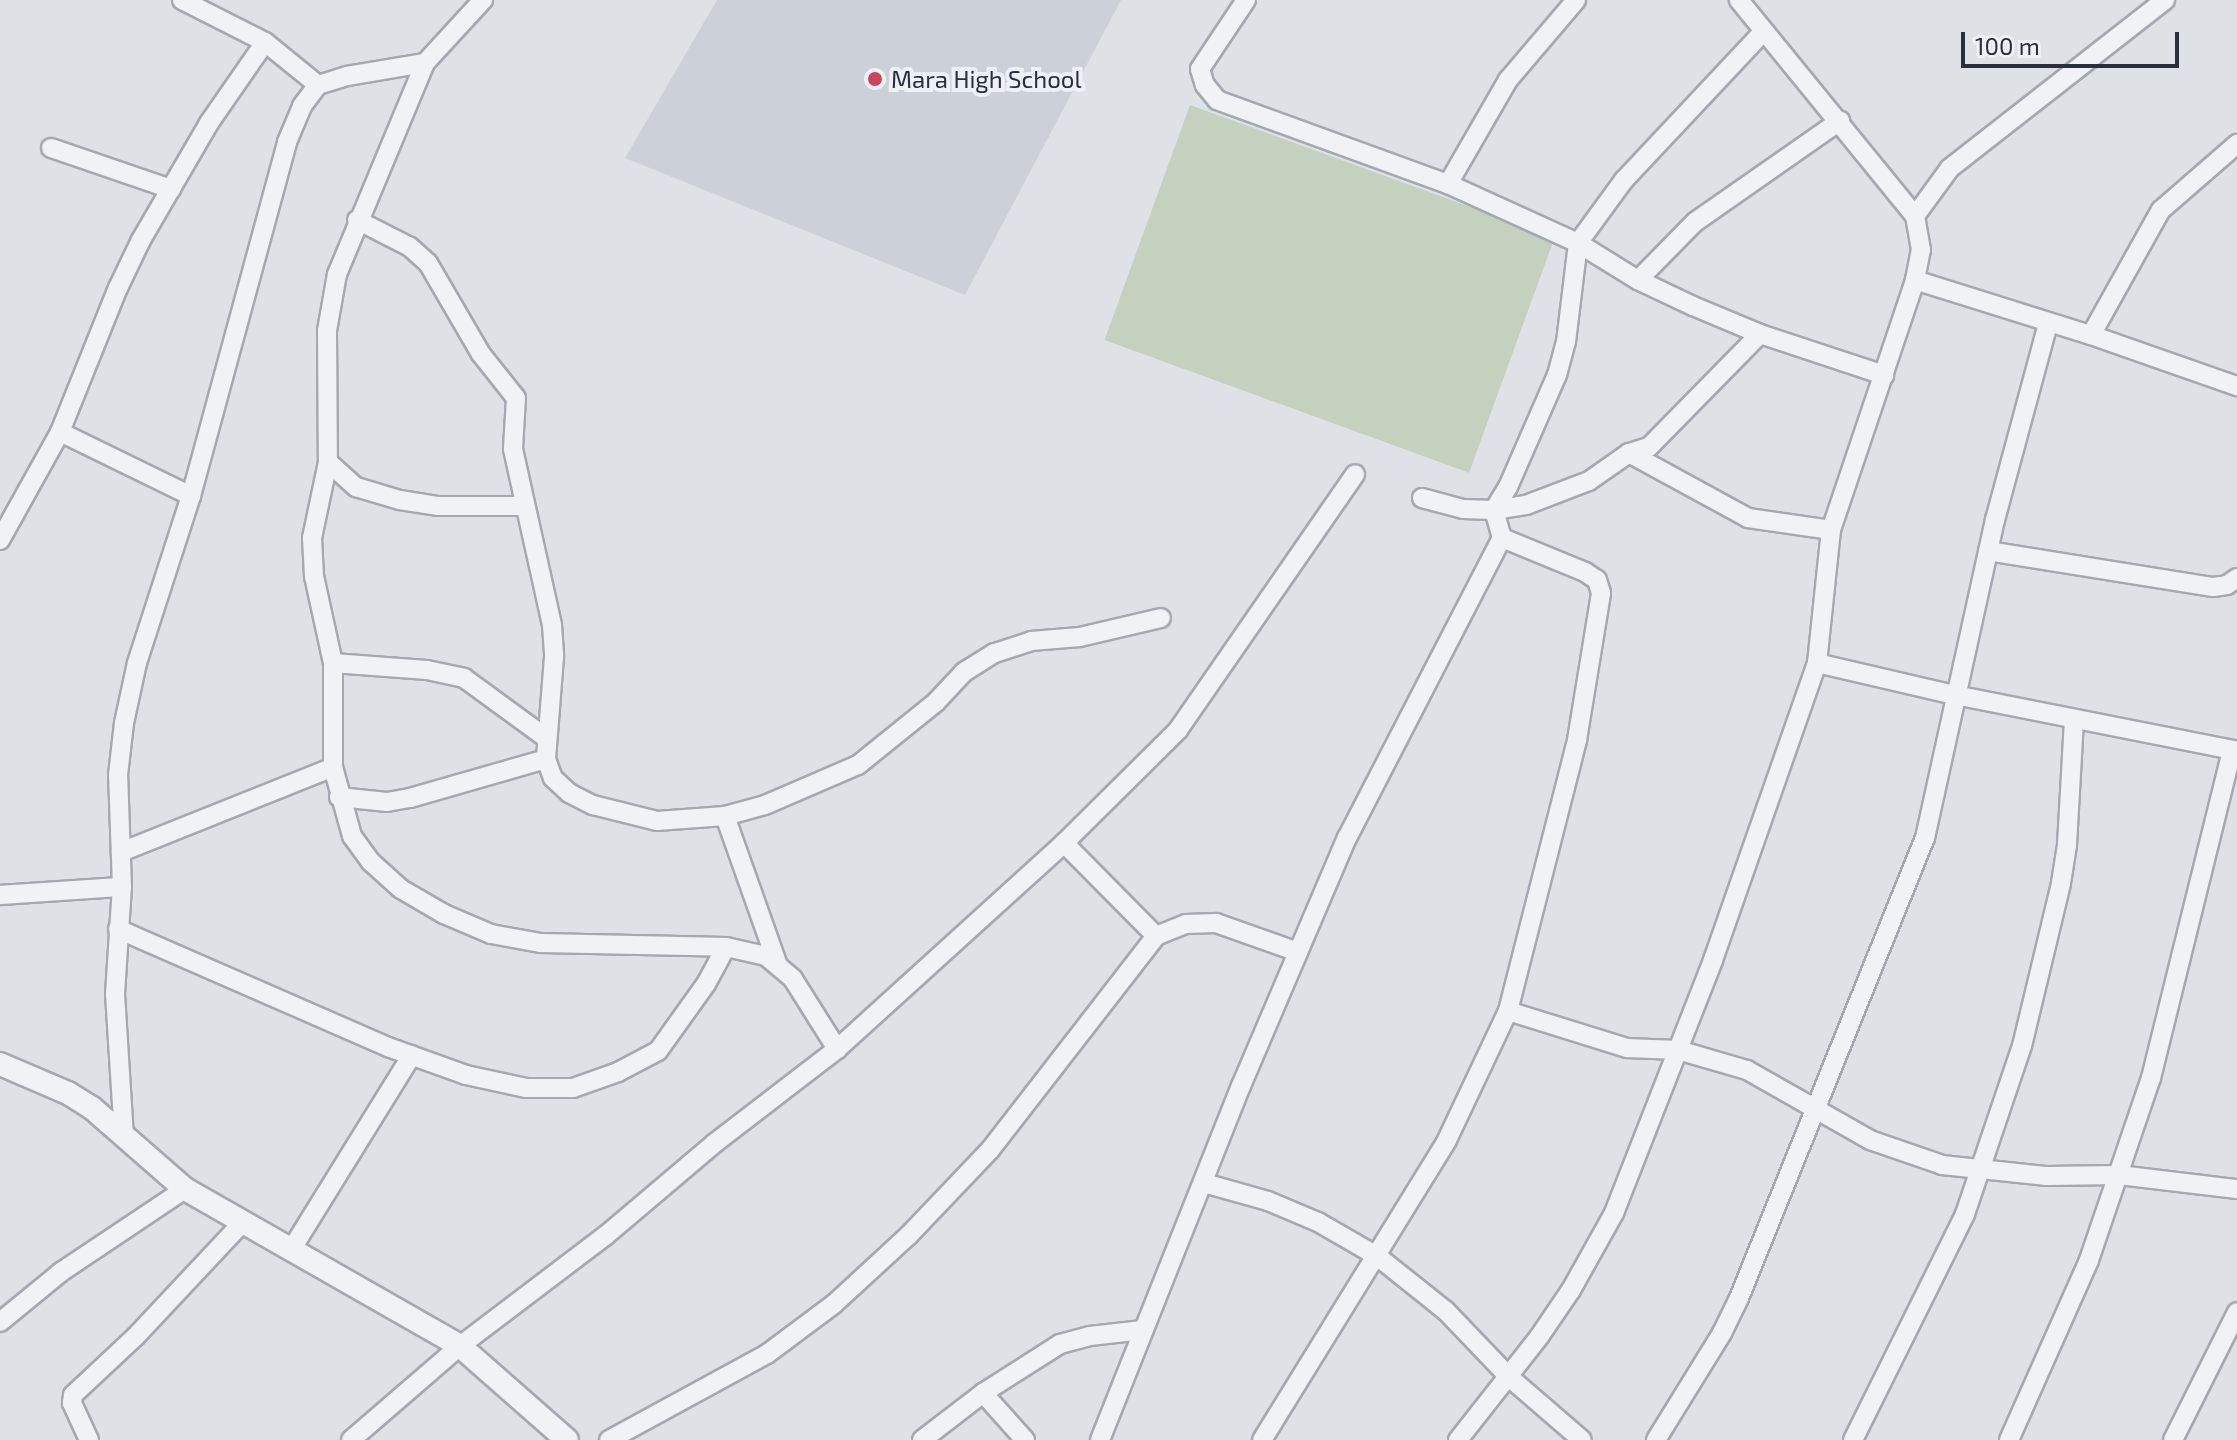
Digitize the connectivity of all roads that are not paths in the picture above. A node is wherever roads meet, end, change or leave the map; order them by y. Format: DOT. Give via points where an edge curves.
graph roads {
  1 [pos="182,0"];
  2 [pos="483,0"];
  3 [pos="1246,0"];
  4 [pos="1576,0"];
  5 [pos="1739,0"];
  6 [pos="2165,0"];
  7 [pos="1764,31"];
  8 [pos="265,42"];
  9 [pos="425,63"];
  10 [pos="318,85"];
  11 [pos="1840,121"];
  12 [pos="2237,144"];
  13 [pos="51,148"];
  14 [pos="1448,184"];
  15 [pos="171,189"];
  16 [pos="1915,216"];
  17 [pos="357,220"];
  18 [pos="1578,243"];
  19 [pos="1638,280"];
  20 [pos="1915,280"];
  21 [pos="2048,323"];
  22 [pos="1760,334"];
  23 [pos="2091,335"];
  24 [pos="1884,375"];
  25 [pos="2237,385"];
  26 [pos="60,432"];
  27 [pos="1629,453"];
  28 [pos="328,462"];
  29 [pos="1355,474"];
  30 [pos="191,496"];
  31 [pos="1422,498"];
  32 [pos="522,506"];
  33 [pos="1494,510"];
  34 [pos="1831,530"];
  35 [pos="1502,538"];
  36 [pos="0,540"];
  37 [pos="1988,551"];
  38 [pos="2237,578"];
  39 [pos="1161,618"];
  40 [pos="333,663"];
  41 [pos="1817,663"];
  42 [pos="1955,695"];
  43 [pos="2074,719"];
  44 [pos="545,737"];
  45 [pos="2234,750"];
  46 [pos="546,759"];
  47 [pos="333,767"];
  48 [pos="339,797"];
  49 [pos="725,816"];
  50 [pos="1064,843"];
  51 [pos="121,852"];
  52 [pos="122,887"];
  53 [pos="2,897"];
  54 [pos="118,929"];
  55 [pos="1156,936"];
  56 [pos="726,947"];
  57 [pos="1298,952"];
  58 [pos="777,963"];
  59 [pos="1508,1011"];
  60 [pos="837,1049"];
  61 [pos="1678,1050"];
  62 [pos="412,1055"];
  63 [pos="0,1064"];
  64 [pos="1816,1108"];
  65 [pos="124,1137"];
  66 [pos="1981,1170"];
  67 [pos="2119,1175"];
  68 [pos="1204,1183"];
  69 [pos="2237,1188"];
  70 [pos="185,1189"];
  71 [pos="242,1223"];
  72 [pos="291,1250"];
  73 [pos="1377,1256"];
  74 [pos="2237,1312"];
  75 [pos="0,1322"];
  76 [pos="1143,1330"];
  77 [pos="460,1346"];
  78 [pos="1509,1377"];
  79 [pos="983,1393"];
  80 [pos="89,1440"];
  81 [pos="351,1440"];
  82 [pos="567,1440"];
  83 [pos="609,1440"];
  84 [pos="922,1440"];
  85 [pos="1025,1440"];
  86 [pos="1100,1440"];
  87 [pos="1262,1440"];
  88 [pos="1458,1440"];
  89 [pos="1582,1440"];
  90 [pos="1656,1440"];
  91 [pos="1853,1440"];
  92 [pos="2009,1440"];
  93 [pos="2173,1440"];
  1 -- 8 [label="street"];
  2 -- 9 [label="street"];
  3 -- 14 [label="street" via="1200,69 1217,100"];
  4 -- 14 [label="street" via="1508,80"];
  5 -- 7 [label="street"];
  6 -- 16 [label="street" via="1950,168"];
  7 -- 11 [label="street"];
  7 -- 18 [label="street" via="1624,180"];
  8 -- 10 [label="street"];
  8 -- 15 [label="street"];
  9 -- 10 [label="street"];
  9 -- 17 [label="street"];
  10 -- 30 [label="street" via="302,106 287,142"];
  11 -- 16 [label="street"];
  11 -- 19 [label="street" via="1695,222"];
  12 -- 23 [label="street" via="2161,210"];
  13 -- 15 [label="street"];
  14 -- 18 [label="street"];
  15 -- 26 [label="street" via="118,288"];
  16 -- 20 [label="street" via="1921,250"];
  17 -- 28 [label="street" via="330,299"];
  17 -- 32 [label="street" via="410,247 428,263 473,343 516,398 513,449"];
  18 -- 19 [label="street"];
  18 -- 33 [label="street" via="1557,375"];
  19 -- 22 [label="street"];
  20 -- 21 [label="street"];
  20 -- 24 [label="street"];
  21 -- 23 [label="street"];
  21 -- 37 [label="street"];
  22 -- 24 [label="street"];
  22 -- 27 [label="street" via="1649,447"];
  23 -- 25 [label="street"];
  24 -- 34 [label="street"];
  26 -- 30 [label="street"];
  26 -- 36 [label="street"];
  27 -- 33 [label="street" via="1578,486"];
  27 -- 34 [label="street" via="1748,518"];
  28 -- 32 [label="street" via="356,487 400,500 439,506"];
  28 -- 40 [label="street" via="312,538 314,576"];
  29 -- 50 [label="street" via="1178,730"];
  30 -- 51 [label="street" via="137,663 124,723 118,775"];
  31 -- 33 [label="street" via="1463,509"];
  32 -- 44 [label="street" via="552,625 553,683"];
  33 -- 35 [label="street"];
  34 -- 41 [label="street"];
  35 -- 57 [label="street" via="1347,838"];
  35 -- 59 [label="street" via="1585,572 1597,580 1601,593 1577,740"];
  37 -- 38 [label="street" via="2213,587"];
  37 -- 42 [label="street"];
  39 -- 49 [label="street" via="1080,637 1031,641 995,653 964,672 936,702 858,765 802,792"];
  40 -- 44 [label="street" via="464,678"];
  40 -- 47 [label="street"];
  41 -- 42 [label="street"];
  41 -- 61 [label="street"];
  42 -- 43 [label="street"];
  42 -- 64 [label="street" via="1925,838"];
  43 -- 45 [label="street"];
  43 -- 66 [label="street" via="2067,845 2052,931"];
  44 -- 46 [label="street"];
  45 -- 67 [label="street" via="2165,1030"];
  46 -- 48 [label="street" via="410,798 387,802"];
  46 -- 49 [label="street" via="553,778 593,805 657,821"];
  47 -- 48 [label="street"];
  47 -- 51 [label="street"];
  48 -- 56 [label="street" via="352,836 371,862 401,889 491,934 541,943"];
  49 -- 58 [label="street"];
  50 -- 55 [label="street"];
  50 -- 60 [label="street"];
  51 -- 52 [label="street"];
  52 -- 53 [label="street"];
  52 -- 54 [label="street"];
  54 -- 62 [label="street"];
  54 -- 65 [label="street" via="115,994"];
  55 -- 57 [label="street" via="1186,924 1216,923"];
  55 -- 83 [label="street" via="990,1150 909,1235 834,1304 767,1354"];
  56 -- 58 [label="street"];
  56 -- 62 [label="street" via="658,1051 573,1088 526,1088 466,1075"];
  57 -- 68 [label="street"];
  58 -- 60 [label="street"];
  59 -- 61 [label="street" via="1627,1048"];
  59 -- 73 [label="street" via="1447,1140"];
  60 -- 77 [label="street"];
  61 -- 64 [label="street" via="1747,1070"];
  61 -- 78 [label="street" via="1614,1213 1571,1290"];
  62 -- 72 [label="street"];
  63 -- 65 [label="street" via="68,1093"];
  64 -- 66 [label="street" via="1904,1154"];
  64 -- 90 [label="street" via="1734,1310"];
  65 -- 70 [label="street"];
  66 -- 67 [label="street"];
  66 -- 91 [label="street" via="1965,1214"];
  67 -- 69 [label="street"];
  67 -- 92 [label="street" via="2058,1336"];
  68 -- 73 [label="street" via="1318,1222"];
  68 -- 76 [label="street"];
  70 -- 71 [label="street"];
  70 -- 75 [label="street" via="61,1272"];
  71 -- 72 [label="street"];
  71 -- 80 [label="street" via="73,1395 76,1416"];
  72 -- 77 [label="street"];
  73 -- 78 [label="street" via="1446,1311"];
  73 -- 87 [label="street"];
  74 -- 93 [label="street"];
  76 -- 79 [label="street" via="1060,1344"];
  76 -- 86 [label="street"];
  77 -- 81 [label="street"];
  77 -- 82 [label="street"];
  78 -- 88 [label="street"];
  78 -- 89 [label="street"];
  79 -- 84 [label="street"];
  79 -- 85 [label="street"];
}
